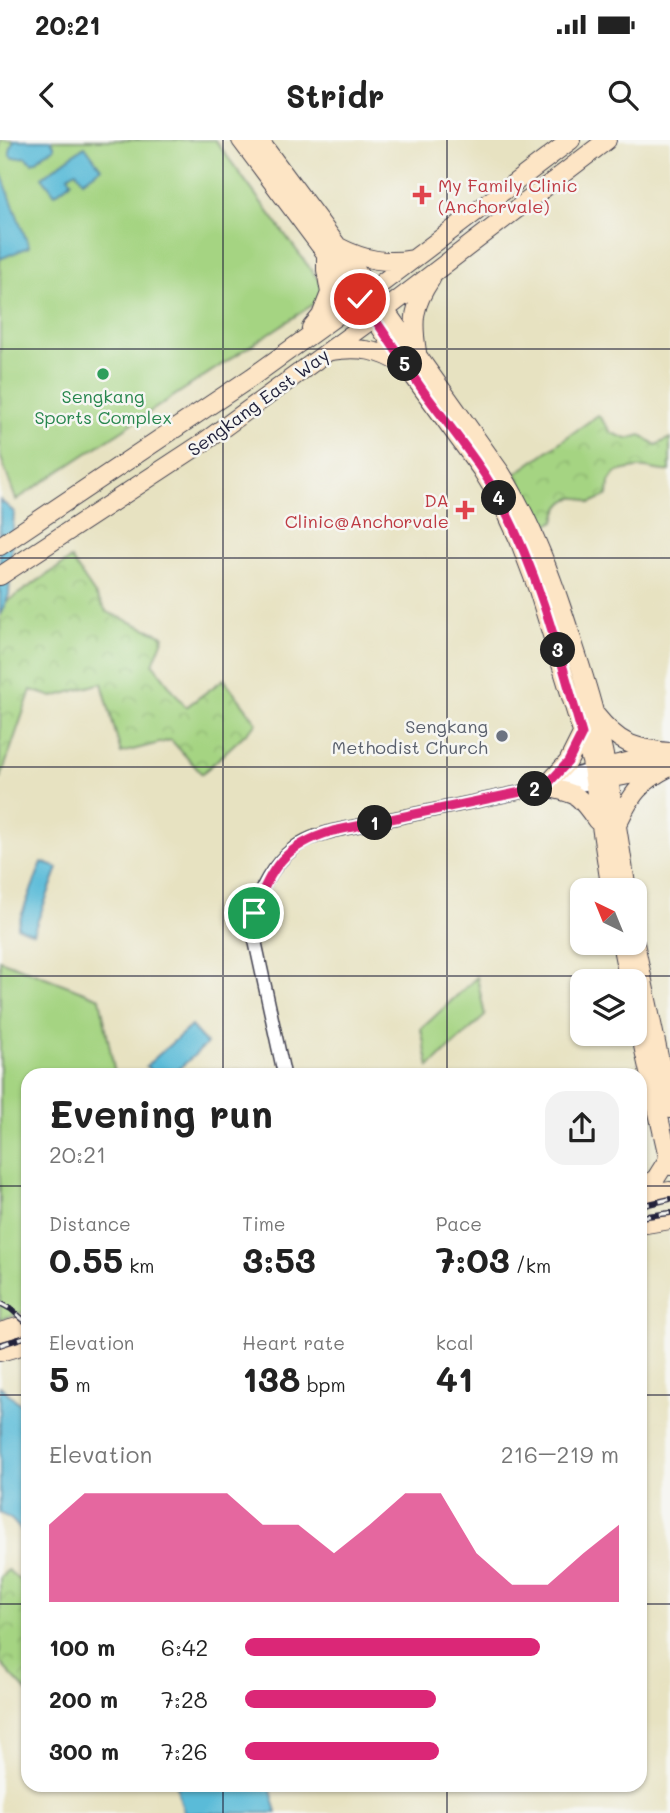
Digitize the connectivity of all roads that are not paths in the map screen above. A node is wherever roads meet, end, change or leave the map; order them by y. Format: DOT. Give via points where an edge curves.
graph roads {
  1 [pos="242,140"];
  2 [pos="259,140"];
  3 [pos="571,140"];
  4 [pos="607,140"];
  5 [pos="331,249"];
  6 [pos="414,258"];
  7 [pos="437,270"];
  8 [pos="365,295"];
  9 [pos="380,314"];
  10 [pos="300,342"];
  11 [pos="330,351"];
  12 [pos="413,363"];
  13 [pos="0,546"];
  14 [pos="0,576"];
  15 [pos="594,712"];
  16 [pos="582,734"];
  17 [pos="670,752"];
  18 [pos="670,767"];
  19 [pos="600,774"];
  20 [pos="545,787"];
  21 [pos="608,824"];
  22 [pos="610,878"];
  23 [pos="623,878"];
  24 [pos="638,956"];
  25 [pos="643,1046"];
  26 [pos="283,1068"];
  27 [pos="670,1109"];
  28 [pos="669,1162"];
  29 [pos="647,1187"];
  30 [pos="670,1191"];
  31 [pos="647,1193"];
  32 [pos="670,1220"];
  33 [pos="647,1224"];
  34 [pos="21,1326"];
  35 [pos="0,1332"];
  36 [pos="21,1346"];
  37 [pos="0,1352"];
  1 -- 5 [label="street"];
  2 -- 5 [label="street"];
  3 -- 6 [label="street, Sengkang East Way"];
  4 -- 7 [label="street, Sengkang East Way"];
  5 -- 6 [label="street" via="372,260"];
  5 -- 8 [label="street"];
  5 -- 10 [label="street" via="326,270 330,293 321,316"];
  6 -- 8 [label="street, Sengkang East Way"];
  7 -- 9 [label="street, Sengkang East Way"];
  7 -- 12 [label="street" via="414,317"];
  8 -- 9 [label="street"];
  8 -- 10 [label="street, Sengkang East Way"];
  9 -- 11 [label="street, Sengkang East Way"];
  9 -- 12 [label="street"];
  10 -- 13 [label="street, Sengkang East Way"];
  11 -- 12 [label="street" via="364,348"];
  11 -- 14 [label="street, Sengkang East Way" via="204,442"];
  12 -- 15 [label="street" via="501,472 521,506 556,590"];
  12 -- 16 [label="street" via="503,505 519,540"];
  15 -- 17 [label="street" via="621,741"];
  15 -- 19 [label="street"];
  16 -- 19 [label="street"];
  16 -- 20 [label="street" via="568,762"];
  17 -- 19 [label="street"];
  18 -- 19 [label="street"];
  18 -- 21 [label="street" via="635,792"];
  19 -- 20 [label="street" via="576,774"];
  19 -- 21 [label="street"];
  20 -- 21 [label="street" via="579,797"];
  20 -- 26 [label="street" via="333,831 293,848 274,868 254,913 254,936"];
  21 -- 22 [label="street"];
  21 -- 23 [label="street"];
  24 -- 27 [label="street"];
  25 -- 28 [label="street"];
  28 -- 29 [label="street"];
  30 -- 31 [label="street"];
  32 -- 33 [label="street"];
  34 -- 35 [label="street"];
  36 -- 37 [label="street"];
}
